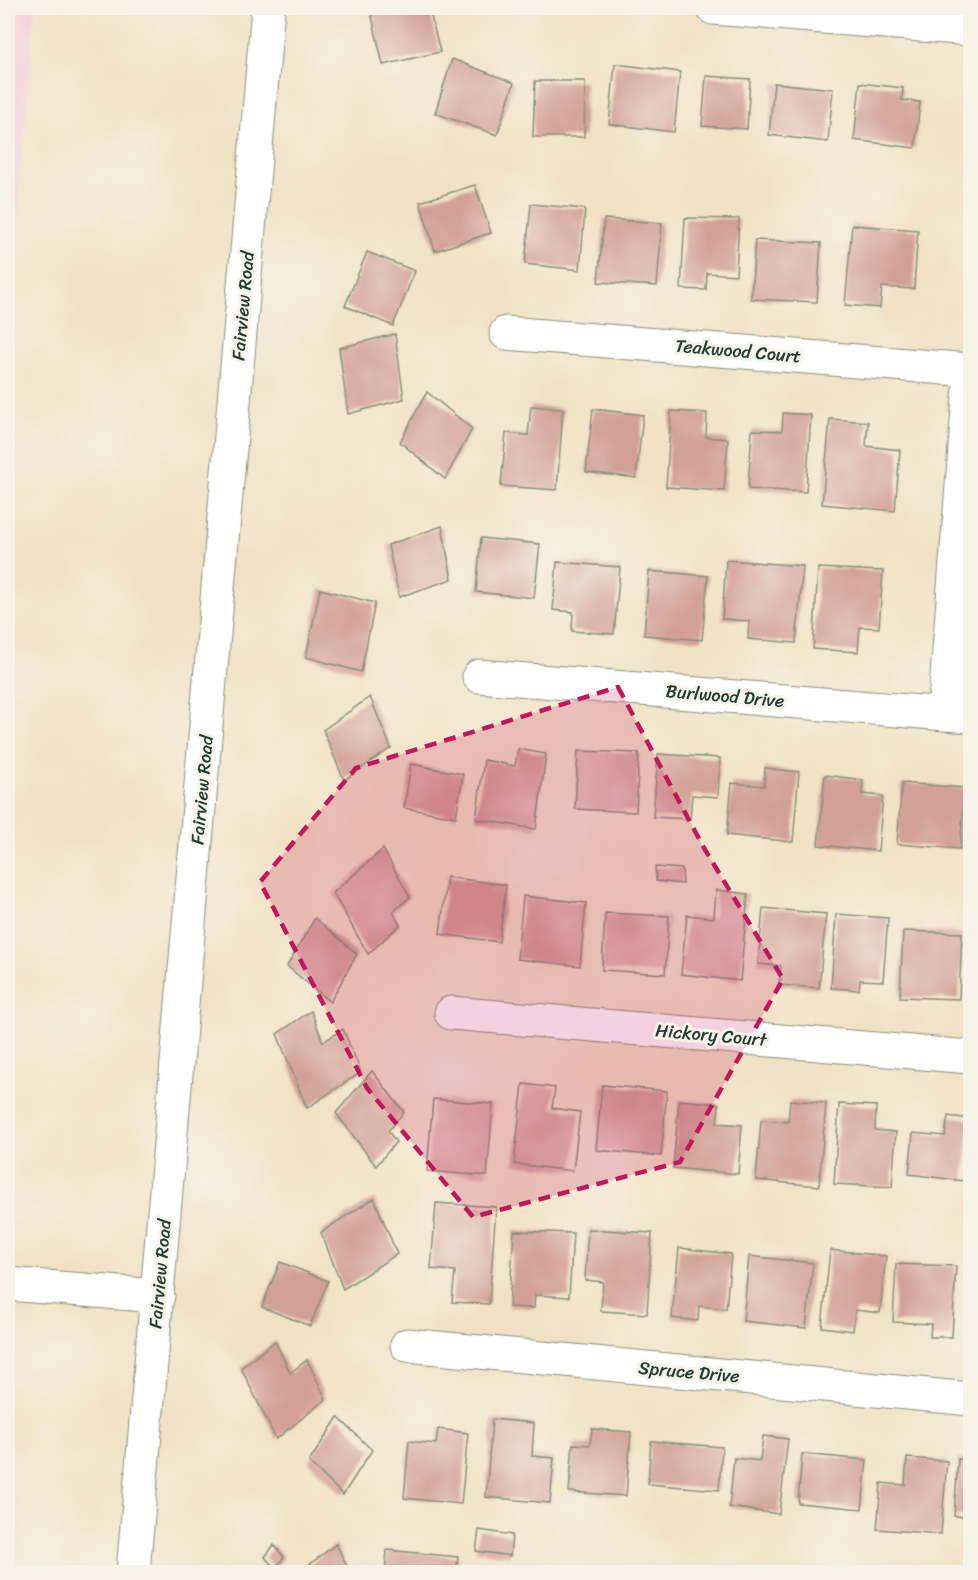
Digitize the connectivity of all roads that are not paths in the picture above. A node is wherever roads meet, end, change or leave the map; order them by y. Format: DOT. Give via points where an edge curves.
graph roads {
  1 [pos="268,8"];
  2 [pos="713,8"];
  3 [pos="970,29"];
  4 [pos="506,333"];
  5 [pos="970,370"];
  6 [pos="970,384"];
  7 [pos="479,676"];
  8 [pos="957,715"];
  9 [pos="452,1013"];
  10 [pos="970,1056"];
  11 [pos="8,1284"];
  12 [pos="158,1296"];
  13 [pos="407,1345"];
  14 [pos="970,1399"];
  15 [pos="133,1572"];
  1 -- 12 [label="street, Fairview Road"];
  2 -- 3 [label="street"];
  4 -- 5 [label="street, Teakwood Court"];
  6 -- 8 [label="street"];
  7 -- 8 [label="street, Burlwood Drive"];
  9 -- 10 [label="street, Hickory Court"];
  11 -- 12 [label="street"];
  12 -- 15 [label="street, Fairview Road"];
  13 -- 14 [label="street, Spruce Drive"];
}
